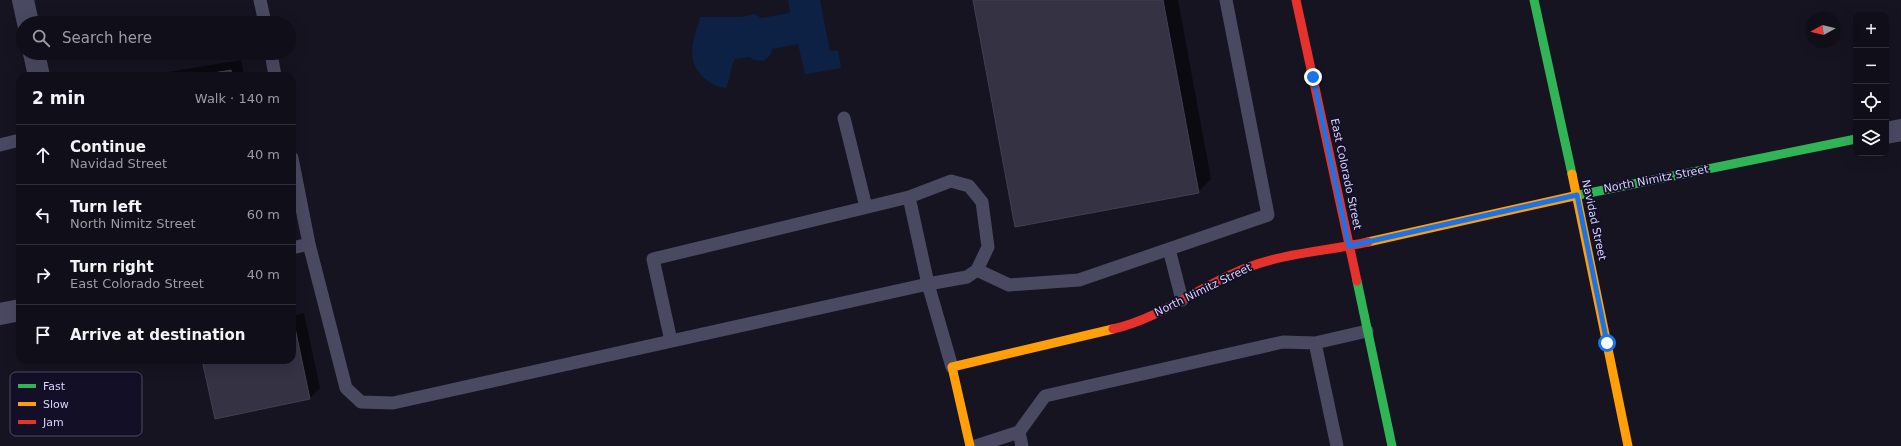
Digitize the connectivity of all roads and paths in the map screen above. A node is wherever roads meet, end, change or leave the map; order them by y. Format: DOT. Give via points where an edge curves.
graph roads {
  1 [pos="23,0"];
  2 [pos="260,0"];
  3 [pos="1226,0"];
  4 [pos="1296,0"];
  5 [pos="1534,0"];
  6 [pos="26,16"];
  7 [pos="263,16"];
  8 [pos="36,60"];
  9 [pos="272,60"];
  10 [pos="38,72"];
  11 [pos="274,72"];
  12 [pos="844,118"];
  13 [pos="1901,130"];
  14 [pos="1889,132"];
  15 [pos="1853,140"];
  16 [pos="16,141"];
  17 [pos="0,145"];
  18 [pos="296,178"];
  19 [pos="1577,195"];
  20 [pos="909,197"];
  21 [pos="866,207"];
  22 [pos="309,244"];
  23 [pos="1349,246"];
  24 [pos="296,247"];
  25 [pos="1169,249"];
  26 [pos="977,270"];
  27 [pos="928,284"];
  28 [pos="1182,300"];
  29 [pos="16,311"];
  30 [pos="0,314"];
  31 [pos="1367,331"];
  32 [pos="671,342"];
  33 [pos="1315,343"];
  34 [pos="952,367"];
  35 [pos="1019,432"];
  36 [pos="970,446"];
  37 [pos="976,446"];
  38 [pos="1022,446"];
  39 [pos="1337,446"];
  40 [pos="1392,446"];
  41 [pos="1628,446"];
  1 -- 6 [label="street"];
  2 -- 7 [label="lane"];
  3 -- 25 [label="lane" via="1268,215"];
  4 -- 23 [label="street, East Colorado Street"];
  5 -- 19 [label="street, Navidad Street"];
  8 -- 10 [label="street"];
  9 -- 11 [label="lane"];
  12 -- 21 [label="lane"];
  13 -- 14 [label="street"];
  15 -- 19 [label="street, North Nimitz Street"];
  16 -- 17 [label="lane"];
  18 -- 22 [label="lane"];
  19 -- 23 [label="street, North Nimitz Street"];
  19 -- 41 [label="street, Navidad Street"];
  20 -- 21 [label="lane"];
  20 -- 26 [label="lane" via="951,181 969,186 982,202 988,247"];
  20 -- 27 [label="lane"];
  21 -- 32 [label="lane" via="653,258"];
  22 -- 24 [label="lane"];
  22 -- 32 [label="lane" via="346,388 361,402 393,403"];
  23 -- 28 [label="street, North Nimitz Street" via="1287,256 1246,268"];
  23 -- 31 [label="street, East Colorado Street"];
  25 -- 26 [label="lane" via="1079,280 1009,285"];
  25 -- 28 [label="lane"];
  26 -- 27 [label="lane" via="967,277"];
  27 -- 32 [label="lane"];
  27 -- 34 [label="lane"];
  28 -- 34 [label="street, North Nimitz Street" via="1127,326"];
  29 -- 30 [label="street"];
  31 -- 33 [label="lane"];
  31 -- 40 [label="street, East Colorado Street"];
  33 -- 35 [label="lane" via="1283,342 1045,396"];
  33 -- 39 [label="lane"];
  34 -- 36 [label="street"];
  35 -- 37 [label="lane"];
  35 -- 38 [label="lane"];
}
